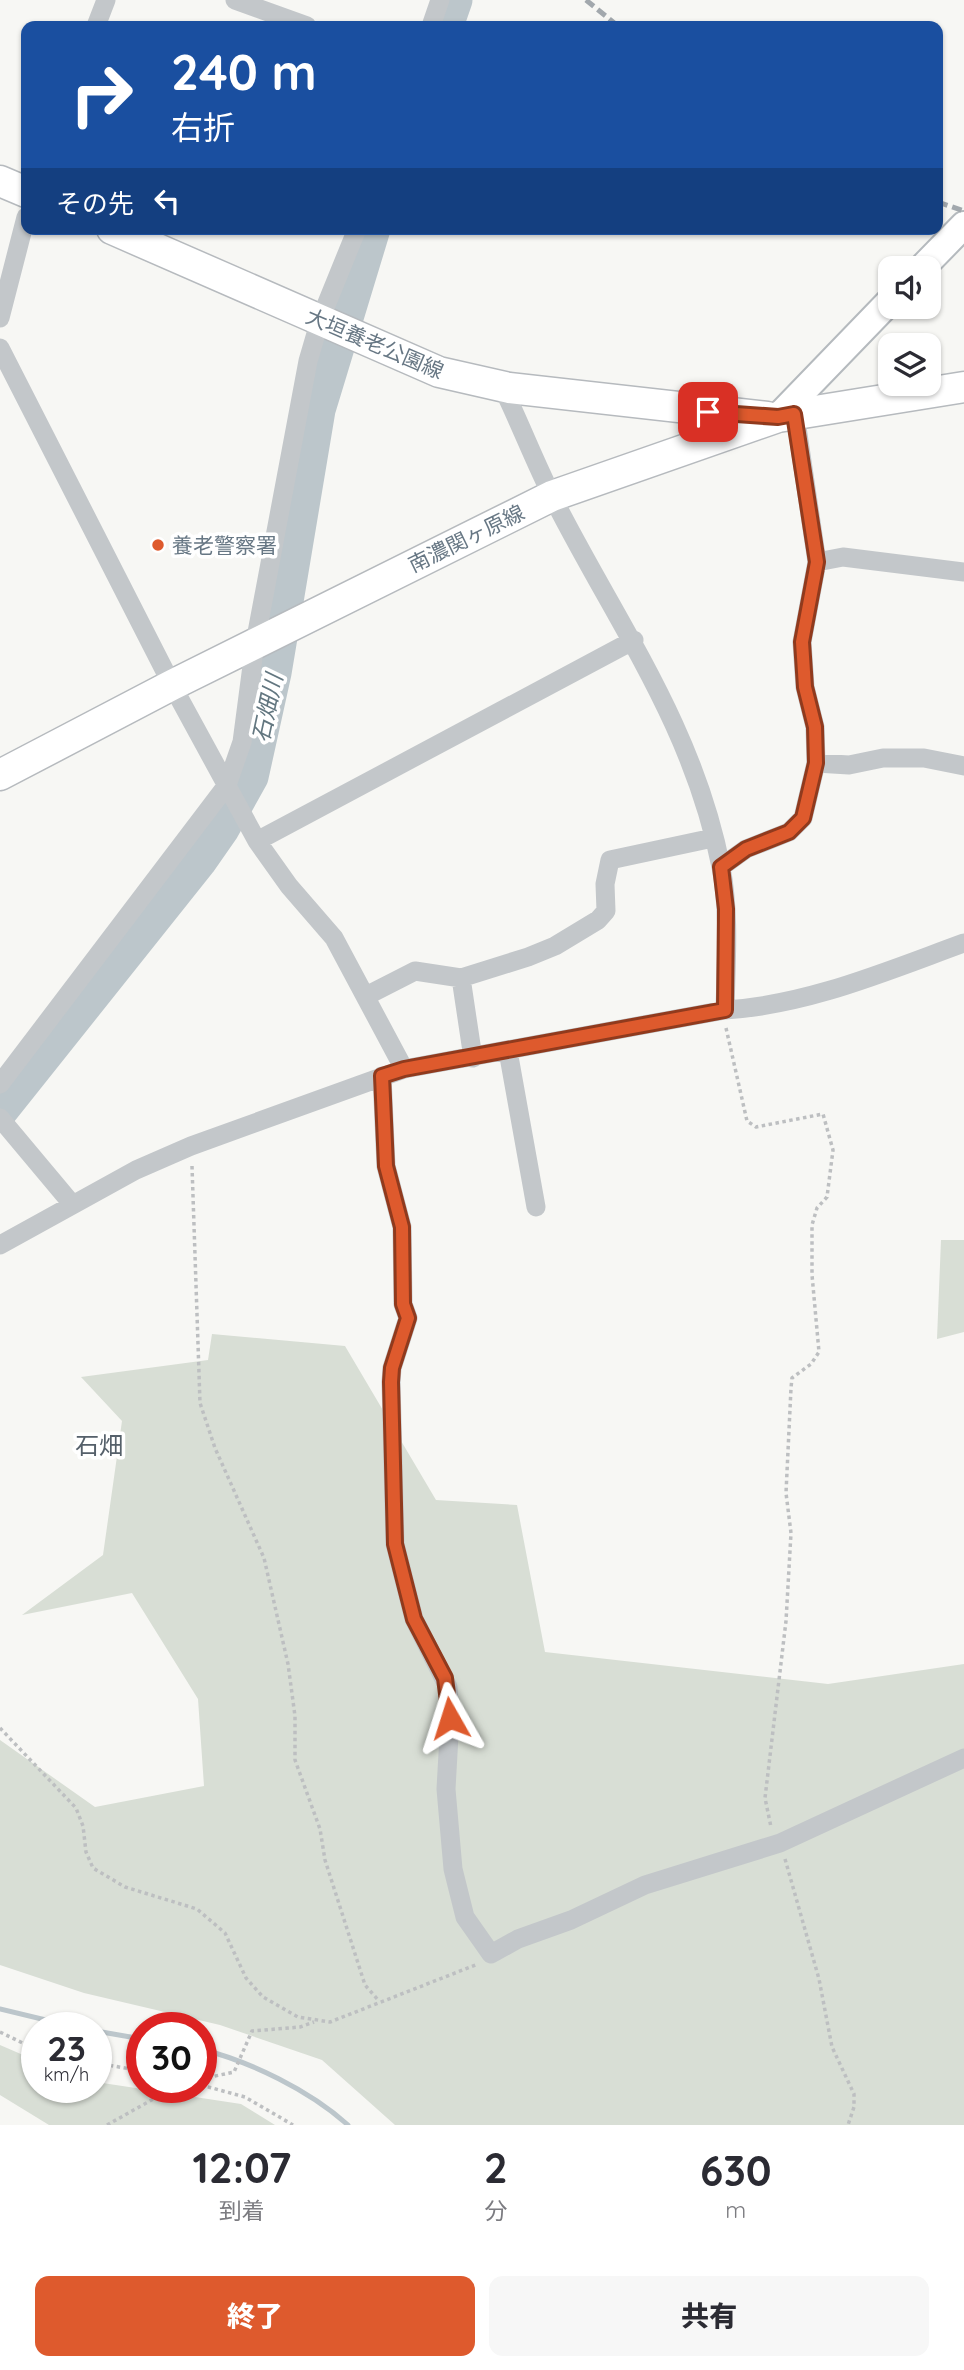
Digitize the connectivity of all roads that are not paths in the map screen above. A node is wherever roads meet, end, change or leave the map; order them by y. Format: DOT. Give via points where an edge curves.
graph roads {
  1 [pos="106,0"];
  2 [pos="234,0"];
  3 [pos="440,0"];
  4 [pos="271,6"];
  5 [pos="98,21"];
  6 [pos="298,21"];
  7 [pos="433,21"];
  8 [pos="0,181"];
  9 [pos="21,190"];
  10 [pos="964,225"];
  11 [pos="21,235"];
  12 [pos="126,235"];
  13 [pos="355,235"];
  14 [pos="934,256"];
  15 [pos="878,314"];
  16 [pos="0,318"];
  17 [pos="331,325"];
  18 [pos="0,348"];
  19 [pos="964,387"];
  20 [pos="509,388"];
  21 [pos="786,416"];
  22 [pos="552,496"];
  23 [pos="817,562"];
  24 [pos="964,572"];
  25 [pos="634,640"];
  26 [pos="259,642"];
  27 [pos="172,685"];
  28 [pos="816,763"];
  29 [pos="964,766"];
  30 [pos="0,775"];
  31 [pos="229,789"];
  32 [pos="713,838"];
  33 [pos="257,841"];
  34 [pos="721,867"];
  35 [pos="964,943"];
  36 [pos="461,978"];
  37 [pos="366,996"];
  38 [pos="724,1011"];
  39 [pos="508,1051"];
  40 [pos="473,1058"];
  41 [pos="404,1069"];
  42 [pos="382,1076"];
  43 [pos="0,1084"];
  44 [pos="5,1123"];
  45 [pos="72,1204"];
  46 [pos="536,1206"];
  47 [pos="0,1245"];
  48 [pos="964,1758"];
  1 -- 5 [label="street"];
  2 -- 4 [label="street"];
  3 -- 7 [label="street"];
  4 -- 6 [label="street"];
  8 -- 9 [label="main road"];
  10 -- 14 [label="main road"];
  11 -- 16 [label="street"];
  12 -- 17 [label="main road, 大垣養老公園線"];
  13 -- 17 [label="street"];
  15 -- 21 [label="main road"];
  17 -- 20 [label="main road, 大垣養老公園線" via="439,372"];
  17 -- 26 [label="street" via="307,360"];
  18 -- 27 [label="street"];
  19 -- 21 [label="main road, 南濃関ヶ原線"];
  20 -- 21 [label="main road, 大垣養老公園線"];
  20 -- 22 [label="street" via="508,399"];
  21 -- 22 [label="main road, 南濃関ヶ原線"];
  21 -- 23 [label="street"];
  22 -- 25 [label="street"];
  22 -- 26 [label="main road, 南濃関ヶ原線"];
  23 -- 24 [label="street" via="843,557"];
  23 -- 28 [label="street" via="802,642"];
  25 -- 32 [label="street" via="683,742"];
  25 -- 33 [label="street"];
  26 -- 27 [label="main road, 南濃関ヶ原線"];
  26 -- 31 [label="street"];
  27 -- 30 [label="main road, 南濃関ヶ原線"];
  27 -- 31 [label="street"];
  28 -- 29 [label="street" via="849,765 883,758 924,758"];
  28 -- 34 [label="street" via="803,818 789,832 746,849"];
  31 -- 33 [label="street"];
  31 -- 43 [label="street"];
  32 -- 34 [label="street"];
  32 -- 36 [label="street" via="610,860 606,911 598,919 555,946"];
  33 -- 37 [label="street" via="334,938"];
  34 -- 38 [label="street" via="726,909"];
  35 -- 38 [label="street" via="769,1007"];
  36 -- 37 [label="street" via="415,971"];
  36 -- 40 [label="street"];
  37 -- 41 [label="street"];
  38 -- 39 [label="street"];
  39 -- 40 [label="street"];
  39 -- 46 [label="street"];
  40 -- 41 [label="street"];
  41 -- 42 [label="street"];
  42 -- 45 [label="street" via="191,1146"];
  42 -- 48 [label="street" via="386,1166 402,1227 403,1304 408,1318 391,1382 395,1544 414,1619 448,1687 446,1789 453,1869 465,1917 491,1954 645,1885 780,1843"];
  44 -- 45 [label="street"];
  45 -- 47 [label="street"];
}
